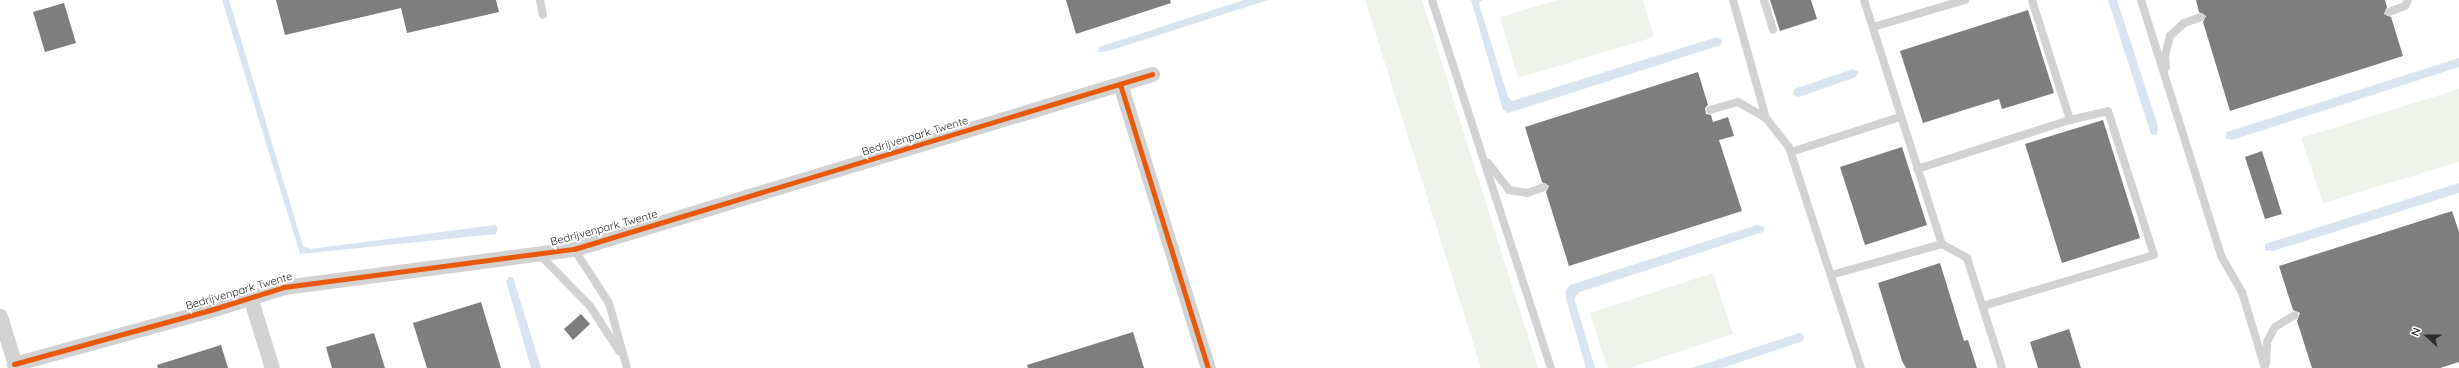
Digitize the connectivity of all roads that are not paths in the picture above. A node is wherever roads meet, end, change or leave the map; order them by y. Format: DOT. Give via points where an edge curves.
graph roads {
  1 [pos="540,0"];
  2 [pos="1432,0"];
  3 [pos="1733,0"];
  4 [pos="1764,0"];
  5 [pos="1864,0"];
  6 [pos="1965,0"];
  7 [pos="2032,0"];
  8 [pos="2141,0"];
  9 [pos="2408,0"];
  10 [pos="2389,12"];
  11 [pos="543,15"];
  12 [pos="2201,17"];
  13 [pos="1873,27"];
  14 [pos="1773,30"];
  15 [pos="1152,74"];
  16 [pos="1120,84"];
  17 [pos="2167,84"];
  18 [pos="1710,110"];
  19 [pos="1900,117"];
  20 [pos="1766,118"];
  21 [pos="2070,120"];
  22 [pos="1481,150"];
  23 [pos="1791,152"];
  24 [pos="1917,169"];
  25 [pos="1544,187"];
  26 [pos="1942,244"];
  27 [pos="574,249"];
  28 [pos="540,255"];
  29 [pos="1831,275"];
  30 [pos="250,297"];
  31 [pos="1982,306"];
  32 [pos="2295,315"];
  33 [pos="0,316"];
  34 [pos="623,356"];
  35 [pos="15,366"];
  36 [pos="272,368"];
  37 [pos="627,368"];
  38 [pos="1208,368"];
  39 [pos="1551,368"];
  40 [pos="1861,368"];
  41 [pos="2002,368"];
  42 [pos="2265,368"];
  1 -- 11 [label="lane"];
  2 -- 22 [label="lane"];
  3 -- 20 [label="lane"];
  4 -- 14 [label="lane"];
  5 -- 13 [label="lane"];
  6 -- 13 [label="lane"];
  7 -- 21 [label="lane"];
  8 -- 17 [label="lane"];
  9 -- 10 [label="lane" via="2405,6"];
  12 -- 17 [label="lane" via="2184,23 2170,36 2165,56"];
  13 -- 19 [label="lane"];
  15 -- 16 [label="street, Bedrijvenpark Twente"];
  16 -- 27 [label="street, Bedrijvenpark Twente"];
  16 -- 38 [label="street"];
  17 -- 42 [label="lane" via="2221,256 2242,292"];
  18 -- 20 [label="lane" via="1738,102"];
  19 -- 23 [label="lane"];
  19 -- 24 [label="lane"];
  20 -- 23 [label="lane"];
  21 -- 24 [label="lane"];
  21 -- 31 [label="lane" via="2108,111 2154,254"];
  22 -- 25 [label="lane" via="1493,171 1509,190 1527,193"];
  22 -- 39 [label="lane"];
  23 -- 29 [label="lane"];
  24 -- 26 [label="lane"];
  26 -- 29 [label="lane"];
  26 -- 31 [label="lane" via="1967,258"];
  27 -- 28 [label="street, Bedrijvenpark Twente"];
  27 -- 34 [label="lane" via="609,303"];
  28 -- 30 [label="street, Bedrijvenpark Twente" via="407,268 284,287"];
  28 -- 34 [label="lane" via="590,306"];
  29 -- 40 [label="lane"];
  30 -- 35 [label="street, Bedrijvenpark Twente"];
  30 -- 36 [label="street, Bedrijvenpark Twente"];
  31 -- 41 [label="lane"];
  32 -- 42 [label="lane" via="2275,326 2267,342"];
  33 -- 35 [label="street, Bedrijvenpark Twente"];
  34 -- 37 [label="lane"];
}
